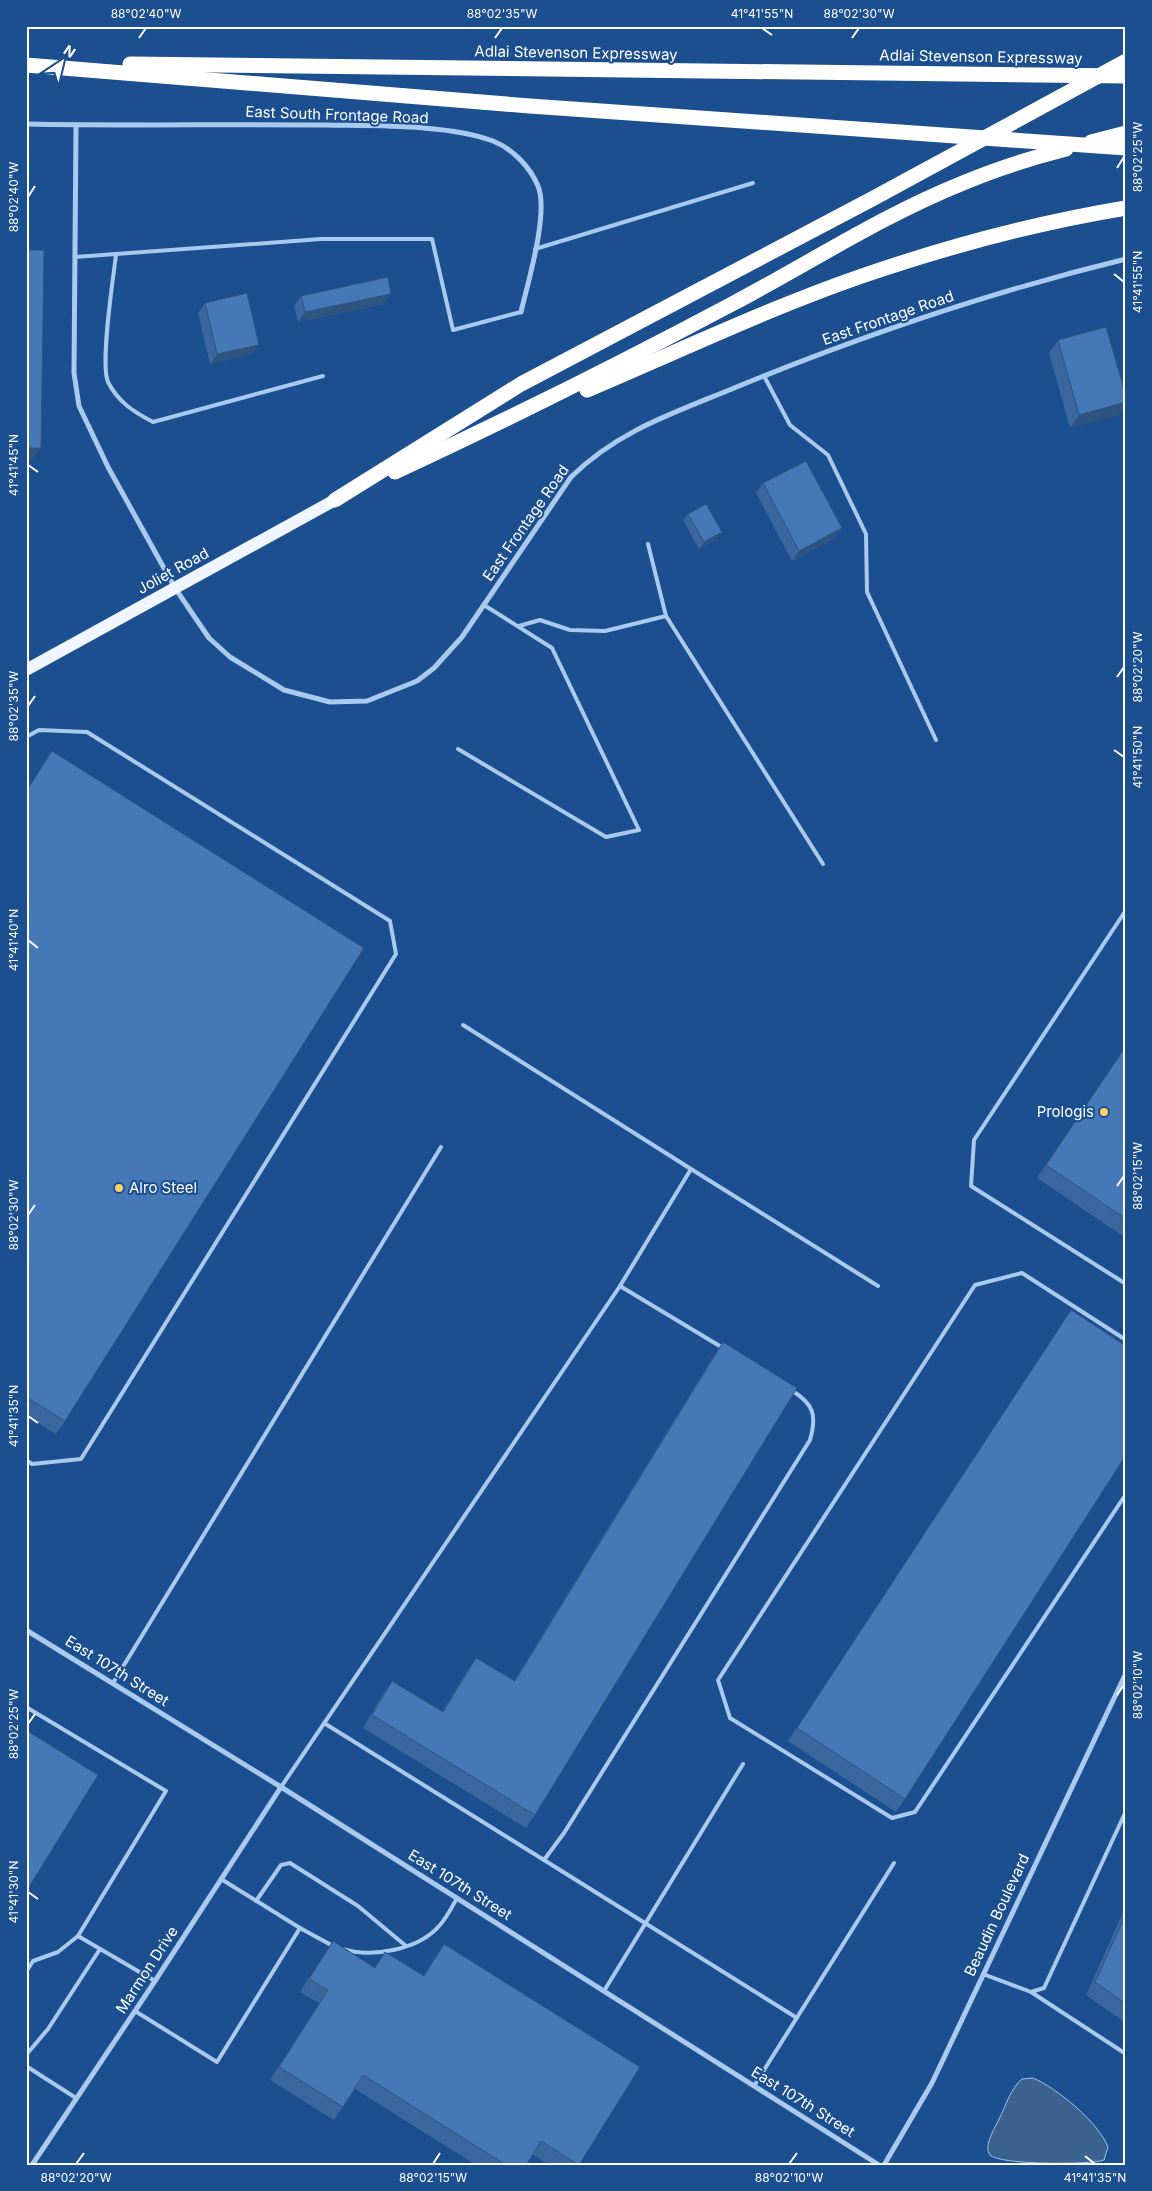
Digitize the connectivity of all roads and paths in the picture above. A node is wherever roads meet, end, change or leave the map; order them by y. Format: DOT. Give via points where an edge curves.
graph roads {
  1 [pos="1126,61"];
  2 [pos="26,64"];
  3 [pos="1126,76"];
  4 [pos="26,124"];
  5 [pos="76,125"];
  6 [pos="1126,133"];
  7 [pos="1126,148"];
  8 [pos="753,183"];
  9 [pos="1126,208"];
  10 [pos="535,249"];
  11 [pos="116,255"];
  12 [pos="75,257"];
  13 [pos="1126,259"];
  14 [pos="521,312"];
  15 [pos="323,376"];
  16 [pos="764,376"];
  17 [pos="413,464"];
  18 [pos="335,500"];
  19 [pos="648,544"];
  20 [pos="175,588"];
  21 [pos="484,605"];
  22 [pos="666,616"];
  23 [pos="519,626"];
  24 [pos="26,670"];
  25 [pos="26,737"];
  26 [pos="936,740"];
  27 [pos="458,749"];
  28 [pos="823,864"];
  29 [pos="1126,910"];
  30 [pos="462,1025"];
  31 [pos="441,1147"];
  32 [pos="691,1169"];
  33 [pos="1126,1284"];
  34 [pos="620,1286"];
  35 [pos="878,1286"];
  36 [pos="1126,1340"];
  37 [pos="729,1352"];
  38 [pos="787,1388"];
  39 [pos="26,1460"];
  40 [pos="1126,1494"];
  41 [pos="26,1630"];
  42 [pos="1126,1673"];
  43 [pos="113,1684"];
  44 [pos="26,1707"];
  45 [pos="324,1724"];
  46 [pos="743,1764"];
  47 [pos="281,1787"];
  48 [pos="1126,1811"];
  49 [pos="544,1860"];
  50 [pos="894,1863"];
  51 [pos="221,1879"];
  52 [pos="457,1898"];
  53 [pos="256,1901"];
  54 [pos="644,1925"];
  55 [pos="300,1928"];
  56 [pos="78,1936"];
  57 [pos="406,1946"];
  58 [pos="100,1949"];
  59 [pos="26,1972"];
  60 [pos="983,1974"];
  61 [pos="155,1982"];
  62 [pos="604,1991"];
  63 [pos="1031,1992"];
  64 [pos="135,2011"];
  65 [pos="797,2018"];
  66 [pos="1126,2054"];
  67 [pos="26,2055"];
  68 [pos="26,2066"];
  69 [pos="754,2086"];
  70 [pos="76,2098"];
  71 [pos="32,2165"];
  72 [pos="879,2165"];
  73 [pos="884,2165"];
  1 -- 18 [label="highway" via="521,384"];
  2 -- 3 [label="highway, Adlai Stevenson Expressway"];
  2 -- 7 [label="highway" via="520,106"];
  4 -- 5 [label="street, East South Frontage Road"];
  5 -- 10 [label="street, East South Frontage Road" via="390,126 460,133 494,142 516,156 538,187 541,203"];
  5 -- 12 [label="street"];
  6 -- 17 [label="highway" via="1026,160 961,184 538,406"];
  8 -- 10 [label="lane"];
  9 -- 17 [label="highway" via="992,237 858,277"];
  10 -- 14 [label="street, East South Frontage Road"];
  11 -- 12 [label="lane"];
  11 -- 14 [label="lane" via="311,240 432,239 452,330"];
  11 -- 15 [label="lane" via="105,362 108,381 129,409 153,422"];
  12 -- 20 [label="street" via="74,373 79,406 108,467"];
  13 -- 16 [label="street, East Frontage Road" via="945,310"];
  16 -- 21 [label="street, East Frontage Road" via="630,431 592,456 554,499"];
  16 -- 26 [label="lane" via="790,425 828,455 866,534 867,592"];
  17 -- 18 [label="highway"];
  18 -- 20 [label="main road, Joliet Road"];
  19 -- 22 [label="lane"];
  20 -- 21 [label="street, East Frontage Road" via="209,638 230,656 284,690 330,702 367,701 417,681 450,653"];
  20 -- 24 [label="main road, Joliet Road"];
  21 -- 23 [label="lane"];
  22 -- 23 [label="lane" via="604,631 570,630 540,620"];
  22 -- 28 [label="lane"];
  23 -- 27 [label="lane" via="552,648 639,830 606,837"];
  25 -- 39 [label="lane" via="39,730 87,732 390,922 396,954 81,1459 32,1464"];
  29 -- 33 [label="lane" via="974,1140 971,1186"];
  30 -- 32 [label="lane"];
  31 -- 43 [label="lane"];
  32 -- 34 [label="lane"];
  32 -- 35 [label="lane"];
  34 -- 37 [label="lane"];
  34 -- 45 [label="lane"];
  36 -- 40 [label="lane" via="1022,1273 975,1285 718,1680 730,1718 892,1818 915,1812"];
  38 -- 49 [label="lane" via="812,1408 815,1423 810,1440"];
  41 -- 43 [label="street, East 107th Street"];
  42 -- 60 [label="street, Beaudin Boulevard"];
  43 -- 47 [label="street, East 107th Street"];
  44 -- 56 [label="lane" via="166,1791"];
  45 -- 47 [label="lane"];
  45 -- 49 [label="lane"];
  46 -- 54 [label="lane"];
  47 -- 51 [label="street, Marmon Drive"];
  47 -- 52 [label="street, East 107th Street"];
  48 -- 63 [label="lane" via="1044,1988"];
  49 -- 54 [label="lane"];
  50 -- 65 [label="lane"];
  51 -- 53 [label="lane"];
  51 -- 61 [label="street, Marmon Drive"];
  52 -- 57 [label="lane" via="440,1925 428,1936"];
  52 -- 62 [label="street, East 107th Street"];
  53 -- 55 [label="lane"];
  53 -- 57 [label="lane" via="281,1865 290,1863 358,1906"];
  54 -- 62 [label="lane"];
  54 -- 65 [label="lane"];
  55 -- 57 [label="lane" via="332,1946 356,1953"];
  55 -- 64 [label="lane" via="217,2062"];
  56 -- 58 [label="lane"];
  56 -- 59 [label="lane" via="58,1952 33,1961"];
  58 -- 61 [label="lane"];
  58 -- 67 [label="lane" via="48,2029"];
  60 -- 63 [label="lane"];
  60 -- 73 [label="street, Beaudin Boulevard" via="932,2083"];
  61 -- 64 [label="street, Marmon Drive"];
  62 -- 69 [label="street, East 107th Street"];
  63 -- 66 [label="lane"];
  64 -- 70 [label="street, Marmon Drive"];
  65 -- 69 [label="lane"];
  68 -- 70 [label="lane"];
  69 -- 72 [label="street, East 107th Street"];
  70 -- 71 [label="street, Marmon Drive"];
}
